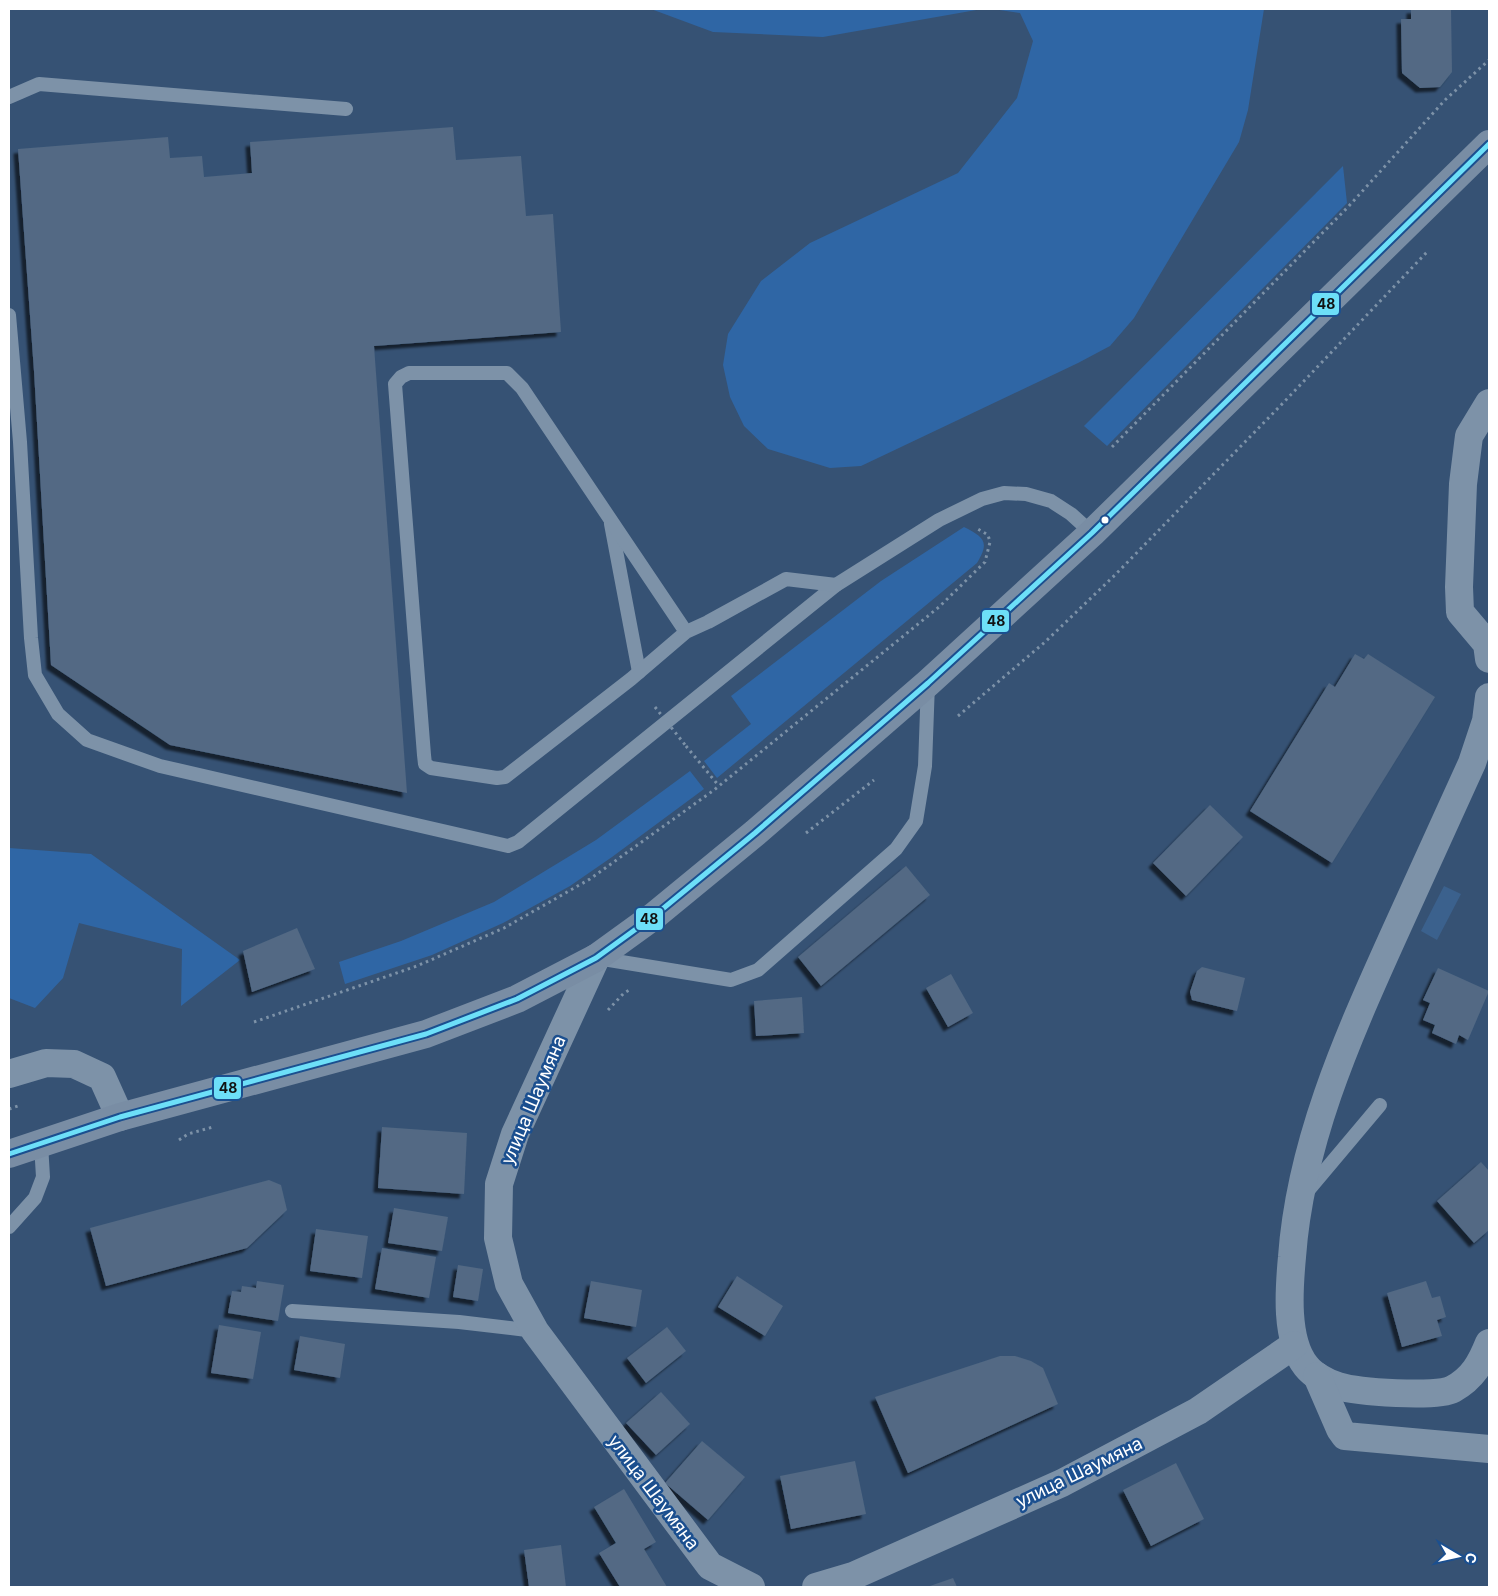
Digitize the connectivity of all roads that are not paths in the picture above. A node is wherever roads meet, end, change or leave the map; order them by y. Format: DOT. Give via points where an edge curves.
graph roads {
  1 [pos="9,97"];
  2 [pos="346,109"];
  3 [pos="1489,144"];
  4 [pos="9,315"];
  5 [pos="1489,403"];
  6 [pos="610,519"];
  7 [pos="1092,533"];
  8 [pos="836,585"];
  9 [pos="686,632"];
  10 [pos="1489,659"];
  11 [pos="639,672"];
  12 [pos="928,683"];
  13 [pos="1489,697"];
  14 [pos="596,958"];
  15 [pos="9,1074"];
  16 [pos="1380,1105"];
  17 [pos="120,1118"];
  18 [pos="41,1144"];
  19 [pos="9,1154"];
  20 [pos="1298,1203"];
  21 [pos="9,1226"];
  22 [pos="292,1311"];
  23 [pos="535,1331"];
  24 [pos="1489,1343"];
  25 [pos="1294,1345"];
  26 [pos="1317,1376"];
  27 [pos="1489,1449"];
  28 [pos="751,1587"];
  29 [pos="816,1587"];
  1 -- 2 [label="lane" via="38,84"];
  3 -- 7 [label="main road"];
  4 -- 8 [label="lane" via="35,675 58,714 87,740 160,766 508,846 518,842"];
  5 -- 10 [label="street" via="1469,436 1463,484 1459,587 1460,612 1487,644"];
  6 -- 9 [label="lane"];
  6 -- 11 [label="lane"];
  6 -- 11 [label="lane" via="522,388 507,373 409,374 400,377 395,384 426,764 431,768 505,777"];
  7 -- 8 [label="lane" via="1072,514 1051,501 1026,494 1004,493 982,499 939,520"];
  7 -- 12 [label="main road"];
  8 -- 9 [label="lane" via="786,579"];
  9 -- 11 [label="lane"];
  12 -- 14 [label="main road" via="755,833 654,916"];
  12 -- 14 [label="lane" via="925,766 916,821 896,849 758,970 730,980"];
  13 -- 20 [label="street" via="1486,721 1472,763 1354,1023 1311,1144"];
  14 -- 17 [label="main road" via="518,1000 426,1034"];
  14 -- 23 [label="street, улица Шаумяна" via="515,1134 499,1184 498,1238 509,1284"];
  15 -- 17 [label="street" via="46,1063 74,1064 102,1077"];
  16 -- 20 [label="lane"];
  17 -- 18 [label="main road"];
  18 -- 19 [label="main road"];
  18 -- 21 [label="lane" via="43,1177 35,1198"];
  20 -- 25 [label="street" via="1292,1259"];
  22 -- 23 [label="lane" via="459,1322"];
  23 -- 28 [label="street, улица Шаумяна" via="710,1566"];
  24 -- 26 [label="street" via="1469,1379 1451,1390 1409,1394 1354,1389 1337,1386"];
  25 -- 26 [label="street" via="1306,1366"];
  25 -- 29 [label="street, улица Шаумяна" via="1198,1411 1062,1483 853,1576"];
  26 -- 27 [label="street" via="1345,1436"];
}
